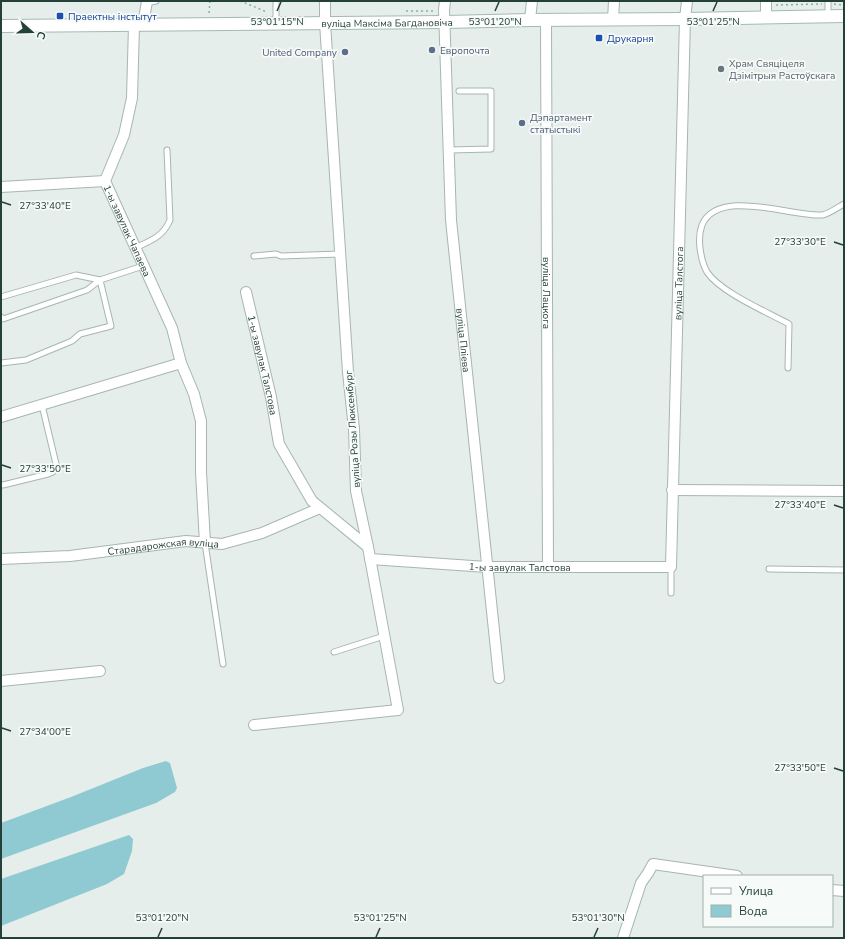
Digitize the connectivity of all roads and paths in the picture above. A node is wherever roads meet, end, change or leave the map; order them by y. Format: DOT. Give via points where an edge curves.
graph roads {
  1 [pos="210,1"];
  2 [pos="240,1"];
  3 [pos="276,1"];
  4 [pos="325,1"];
  5 [pos="445,1"];
  6 [pos="532,1"];
  7 [pos="614,1"];
  8 [pos="687,1"];
  9 [pos="766,1"];
  10 [pos="828,1"];
  11 [pos="150,2"];
  12 [pos="209,15"];
  13 [pos="828,16"];
  14 [pos="844,16"];
  15 [pos="766,18"];
  16 [pos="273,19"];
  17 [pos="530,20"];
  18 [pos="546,20"];
  19 [pos="613,20"];
  20 [pos="685,20"];
  21 [pos="445,22"];
  22 [pos="325,23"];
  23 [pos="139,25"];
  24 [pos="1,26"];
  25 [pos="459,91"];
  26 [pos="167,150"];
  27 [pos="449,150"];
  28 [pos="105,181"];
  29 [pos="1,187"];
  30 [pos="844,204"];
  31 [pos="135,248"];
  32 [pos="340,254"];
  33 [pos="254,256"];
  34 [pos="143,266"];
  35 [pos="100,280"];
  36 [pos="246,292"];
  37 [pos="1,297"];
  38 [pos="1,317"];
  39 [pos="1,363"];
  40 [pos="181,363"];
  41 [pos="788,368"];
  42 [pos="42,405"];
  43 [pos="1,417"];
  44 [pos="3,485"];
  45 [pos="672,490"];
  46 [pos="844,491"];
  47 [pos="320,508"];
  48 [pos="205,543"];
  49 [pos="368,547"];
  50 [pos="1,559"];
  51 [pos="370,560"];
  52 [pos="487,567"];
  53 [pos="548,567"];
  54 [pos="671,567"];
  55 [pos="769,569"];
  56 [pos="844,570"];
  57 [pos="671,593"];
  58 [pos="384,636"];
  59 [pos="334,652"];
  60 [pos="223,664"];
  61 [pos="100,672"];
  62 [pos="499,678"];
  63 [pos="1,680"];
  64 [pos="254,725"];
  65 [pos="730,875"];
  66 [pos="833,890"];
  67 [pos="844,891"];
  68 [pos="623,938"];
  1 -- 12 [label="path"];
  2 -- 16 [label="path"];
  3 -- 16 [label="lane"];
  4 -- 22 [label="street, вуліца Розы Люксембург"];
  5 -- 21 [label="street, вуліца Пліева"];
  6 -- 17 [label="street"];
  7 -- 19 [label="street"];
  8 -- 20 [label="street, вуліца Талстога"];
  9 -- 15 [label="street"];
  10 -- 13 [label="lane"];
  11 -- 23 [label="street, 1-ы завулак Чапаева"];
  13 -- 14 [label="main road, вуліца Максіма Багдановіча"];
  13 -- 15 [label="main road, вуліца Максіма Багдановіча"];
  15 -- 20 [label="main road, вуліца Максіма Багдановіча"];
  16 -- 22 [label="main road, вуліца Максіма Багдановіча"];
  16 -- 23 [label="main road, вуліца Максіма Багдановіча"];
  17 -- 18 [label="main road, вуліца Максіма Багдановіча"];
  17 -- 21 [label="main road, вуліца Максіма Багдановіча"];
  18 -- 19 [label="main road, вуліца Максіма Багдановіча"];
  18 -- 53 [label="street, вуліца Лацкога"];
  19 -- 20 [label="main road, вуліца Максіма Багдановіча"];
  20 -- 45 [label="street, вуліца Талстога"];
  21 -- 22 [label="main road, вуліца Максіма Багдановіча"];
  21 -- 27 [label="street, вуліца Пліева"];
  22 -- 32 [label="street, вуліца Розы Люксембург"];
  23 -- 24 [label="main road, вуліца Максіма Багдановіча"];
  23 -- 28 [label="street, 1-ы завулак Чапаева" via="132,98 124,135"];
  25 -- 27 [label="lane" via="491,91 491,149"];
  26 -- 31 [label="lane" via="170,220 158,237"];
  27 -- 52 [label="street, вуліца Пліева" via="452,220"];
  28 -- 29 [label="street"];
  28 -- 31 [label="street, 1-ы завулак Чапаева"];
  30 -- 41 [label="lane" via="824,215 754,206 722,208 708,215 700,230 702,259 712,278 727,290 789,324"];
  31 -- 34 [label="street, 1-ы завулак Чапаева"];
  32 -- 33 [label="lane"];
  32 -- 49 [label="street, вуліца Розы Люксембург" via="354,428 356,491"];
  34 -- 35 [label="lane"];
  34 -- 40 [label="street, 1-ы завулак Чапаева" via="172,328"];
  35 -- 37 [label="lane" via="76,275"];
  35 -- 38 [label="lane" via="87,290 4,319"];
  35 -- 39 [label="lane" via="111,326 80,334 72,342 26,360"];
  36 -- 47 [label="street, 1-ы завулак Талстова" via="271,397 279,444 312,501"];
  40 -- 42 [label="street"];
  40 -- 48 [label="street, 1-ы завулак Чапаева" via="194,394 201,421"];
  42 -- 43 [label="street"];
  42 -- 44 [label="lane" via="56,459 55,468 48,474"];
  45 -- 46 [label="street"];
  45 -- 54 [label="street, вуліца Талстога"];
  47 -- 48 [label="street, Старадарожская вуліца" via="262,532 222,544"];
  47 -- 49 [label="street, 1-ы завулак Талстова"];
  48 -- 50 [label="street, Старадарожская вуліца" via="186,541 70,556"];
  48 -- 60 [label="lane"];
  49 -- 51 [label="street, вуліца Розы Люксембург"];
  51 -- 52 [label="street, 1-ы завулак Талстова"];
  51 -- 58 [label="street, вуліца Розы Люксембург"];
  52 -- 53 [label="street, 1-ы завулак Талстова"];
  52 -- 62 [label="street, вуліца Пліева"];
  53 -- 54 [label="street, 1-ы завулак Талстова"];
  54 -- 57 [label="lane"];
  55 -- 56 [label="lane"];
  58 -- 59 [label="lane"];
  58 -- 64 [label="street, вуліца Розы Люксембург" via="398,710"];
  61 -- 63 [label="street"];
  65 -- 68 [label="street" via="653,864 641,883"];
  66 -- 67 [label="street"];
}
